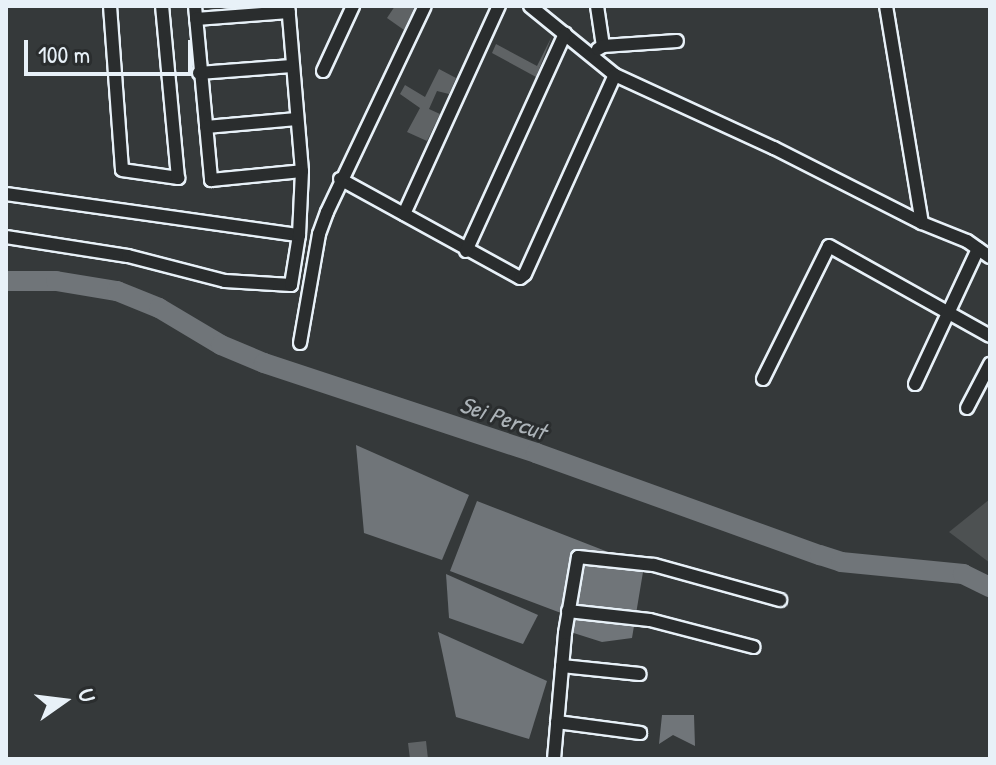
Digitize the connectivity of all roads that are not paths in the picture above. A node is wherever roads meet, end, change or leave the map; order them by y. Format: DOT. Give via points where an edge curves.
graph roads {
  1 [pos="110,6"];
  2 [pos="162,6"];
  3 [pos="353,6"];
  4 [pos="425,6"];
  5 [pos="499,6"];
  6 [pos="530,6"];
  7 [pos="597,6"];
  8 [pos="886,6"];
  9 [pos="289,9"];
  10 [pos="195,13"];
  11 [pos="565,34"];
  12 [pos="677,41"];
  13 [pos="603,46"];
  14 [pos="588,56"];
  15 [pos="292,66"];
  16 [pos="323,71"];
  17 [pos="199,73"];
  18 [pos="615,75"];
  19 [pos="297,119"];
  20 [pos="206,127"];
  21 [pos="302,171"];
  22 [pos="340,179"];
  23 [pos="6,194"];
  24 [pos="404,214"];
  25 [pos="922,223"];
  26 [pos="299,235"];
  27 [pos="6,237"];
  28 [pos="978,249"];
  29 [pos="466,251"];
  30 [pos="990,257"];
  31 [pos="946,313"];
  32 [pos="990,336"];
  33 [pos="300,343"];
  34 [pos="990,364"];
  35 [pos="763,379"];
  36 [pos="915,384"];
  37 [pos="967,408"];
  38 [pos="780,600"];
  39 [pos="568,611"];
  40 [pos="754,647"];
  41 [pos="562,666"];
  42 [pos="640,674"];
  43 [pos="557,722"];
  44 [pos="640,733"];
  45 [pos="554,759"];
  1 -- 2 [label="street" via="122,170 178,178"];
  3 -- 16 [label="street"];
  4 -- 22 [label="street"];
  5 -- 24 [label="street"];
  6 -- 11 [label="street"];
  7 -- 13 [label="street"];
  8 -- 25 [label="street"];
  9 -- 10 [label="street"];
  9 -- 15 [label="street"];
  10 -- 17 [label="street"];
  11 -- 14 [label="street"];
  11 -- 29 [label="street"];
  12 -- 13 [label="street"];
  13 -- 14 [label="street"];
  14 -- 18 [label="street"];
  15 -- 17 [label="street"];
  15 -- 19 [label="street"];
  17 -- 20 [label="street"];
  18 -- 25 [label="street"];
  18 -- 29 [label="street" via="525,274 516,278"];
  19 -- 20 [label="street"];
  19 -- 21 [label="street"];
  20 -- 21 [label="street" via="211,180"];
  21 -- 26 [label="street"];
  22 -- 24 [label="street"];
  22 -- 33 [label="street" via="319,234"];
  23 -- 26 [label="street"];
  24 -- 29 [label="street"];
  25 -- 28 [label="street"];
  26 -- 27 [label="street" via="291,285 225,281 128,256"];
  28 -- 30 [label="street"];
  28 -- 31 [label="street"];
  31 -- 32 [label="street"];
  31 -- 35 [label="street" via="829,246"];
  31 -- 36 [label="street"];
  34 -- 37 [label="street"];
  38 -- 39 [label="street" via="654,565 578,557"];
  39 -- 40 [label="street" via="650,620"];
  39 -- 41 [label="street"];
  41 -- 42 [label="street"];
  41 -- 43 [label="street"];
  43 -- 44 [label="street"];
  43 -- 45 [label="street"];
}
